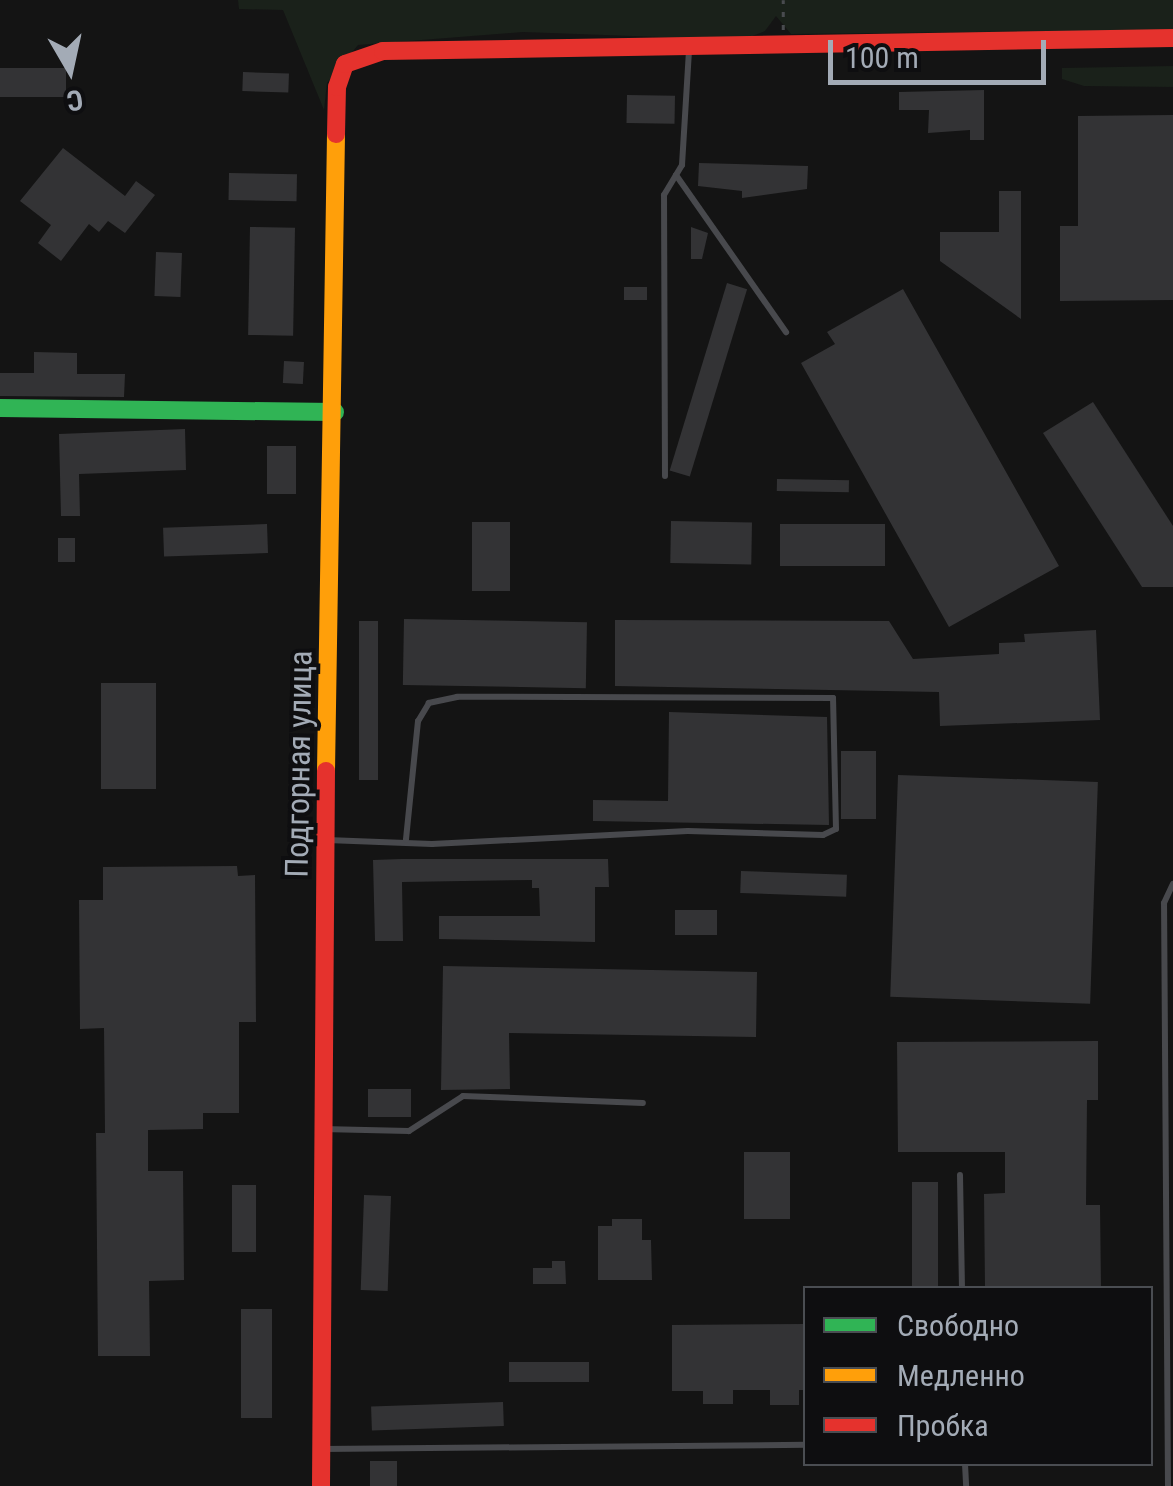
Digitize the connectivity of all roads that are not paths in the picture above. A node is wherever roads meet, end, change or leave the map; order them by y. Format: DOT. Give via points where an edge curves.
graph roads {
  1 [pos="1173,38"];
  2 [pos="689,48"];
  3 [pos="676,174"];
  4 [pos="786,332"];
  5 [pos="0,408"];
  6 [pos="334,412"];
  7 [pos="665,476"];
  8 [pos="406,839"];
  9 [pos="327,840"];
  10 [pos="1173,884"];
  11 [pos="643,1103"];
  12 [pos="321,1129"];
  13 [pos="960,1174"];
  14 [pos="962,1286"];
  15 [pos="803,1444"];
  16 [pos="320,1449"];
  17 [pos="321,1486"];
  18 [pos="1168,1486"];
  1 -- 2 [label="street"];
  2 -- 3 [label="lane"];
  2 -- 6 [label="street, Подгорная улица" via="362,55 345,64 337,87"];
  3 -- 4 [label="lane"];
  3 -- 7 [label="lane" via="664,195"];
  5 -- 6 [label="street"];
  6 -- 9 [label="street, Подгорная улица"];
  8 -- 8 [label="lane" via="418,720 428,703 457,697 833,698 836,829 822,835 688,832 432,844"];
  8 -- 9 [label="lane"];
  9 -- 12 [label="street, Подгорная улица"];
  10 -- 18 [label="lane" via="1164,903"];
  11 -- 12 [label="lane" via="463,1096 409,1131"];
  12 -- 16 [label="street, Подгорная улица"];
  13 -- 14 [label="lane"];
  15 -- 16 [label="lane"];
  16 -- 17 [label="street, Подгорная улица"];
}
